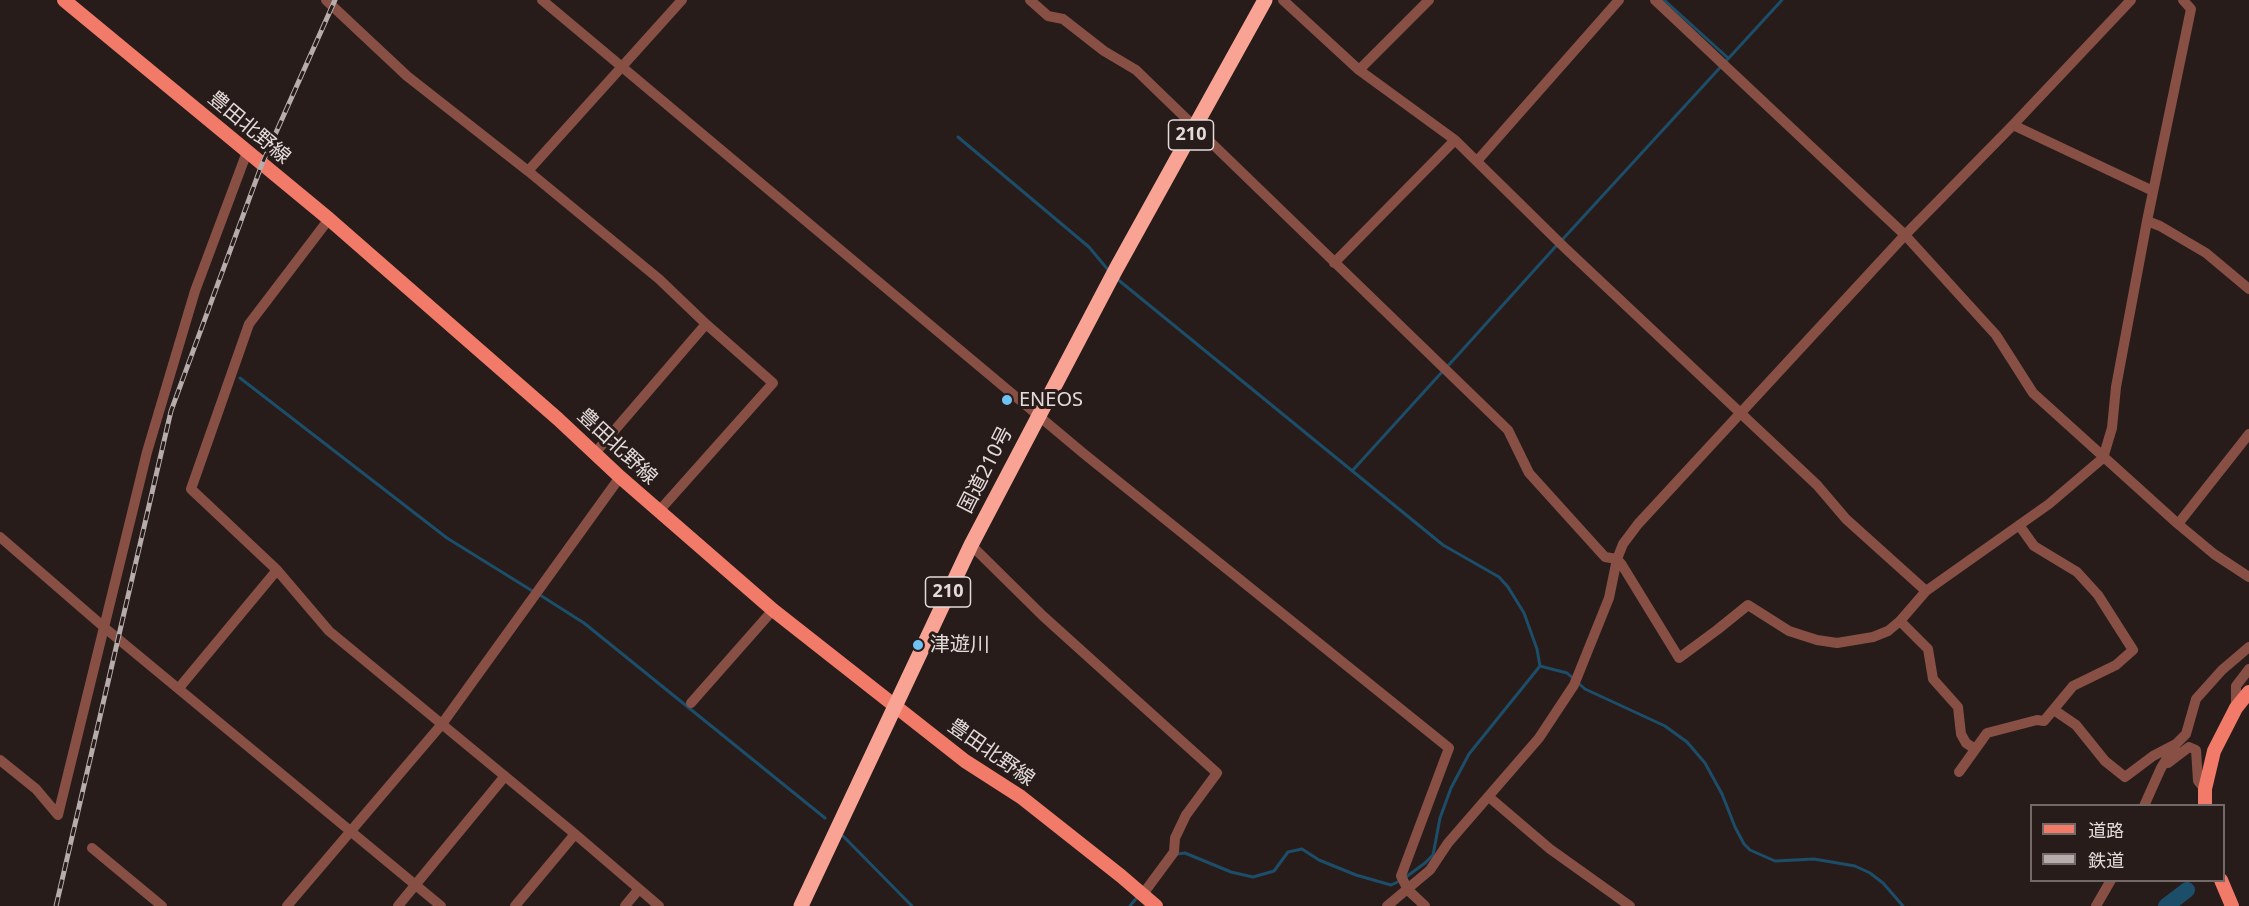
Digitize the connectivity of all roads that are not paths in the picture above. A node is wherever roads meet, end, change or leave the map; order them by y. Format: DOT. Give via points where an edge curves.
graph roads {
  1 [pos="64,0"];
  2 [pos="326,0"];
  3 [pos="542,0"];
  4 [pos="682,0"];
  5 [pos="1030,0"];
  6 [pos="1265,0"];
  7 [pos="1283,0"];
  8 [pos="1429,0"];
  9 [pos="1619,0"];
  10 [pos="1655,0"];
  11 [pos="2131,0"];
  12 [pos="2183,0"];
  13 [pos="621,66"];
  14 [pos="1359,70"];
  15 [pos="2013,125"];
  16 [pos="1194,128"];
  17 [pos="1455,140"];
  18 [pos="247,152"];
  19 [pos="1477,161"];
  20 [pos="528,171"];
  21 [pos="2153,191"];
  22 [pos="329,219"];
  23 [pos="2147,221"];
  24 [pos="1905,235"];
  25 [pos="1334,263"];
  26 [pos="2249,289"];
  27 [pos="706,324"];
  28 [pos="1742,413"];
  29 [pos="1038,415"];
  30 [pos="2249,434"];
  31 [pos="595,453"];
  32 [pos="2103,458"];
  33 [pos="620,477"];
  34 [pos="659,511"];
  35 [pos="2178,524"];
  36 [pos="2019,525"];
  37 [pos="0,537"];
  38 [pos="971,545"];
  39 [pos="1617,559"];
  40 [pos="277,570"];
  41 [pos="2249,577"];
  42 [pos="1926,591"];
  43 [pos="773,610"];
  44 [pos="1900,621"];
  45 [pos="105,628"];
  46 [pos="2249,647"];
  47 [pos="2249,669"];
  48 [pos="179,688"];
  49 [pos="2249,692"];
  50 [pos="691,703"];
  51 [pos="893,706"];
  52 [pos="2236,708"];
  53 [pos="2054,710"];
  54 [pos="442,724"];
  55 [pos="2176,744"];
  56 [pos="1975,749"];
  57 [pos="0,759"];
  58 [pos="2161,768"];
  59 [pos="1959,772"];
  60 [pos="505,776"];
  61 [pos="2205,789"];
  62 [pos="1489,797"];
  63 [pos="2145,804"];
  64 [pos="2205,804"];
  65 [pos="353,831"];
  66 [pos="575,834"];
  67 [pos="92,848"];
  68 [pos="2109,882"];
  69 [pos="2223,882"];
  70 [pos="416,885"];
  71 [pos="639,889"];
  72 [pos="1408,890"];
  73 [pos="1143,894"];
  74 [pos="162,906"];
  75 [pos="287,906"];
  76 [pos="398,906"];
  77 [pos="441,906"];
  78 [pos="515,906"];
  79 [pos="625,906"];
  80 [pos="659,906"];
  81 [pos="801,906"];
  82 [pos="1156,906"];
  83 [pos="1387,906"];
  84 [pos="1425,906"];
  85 [pos="1630,906"];
  86 [pos="2096,906"];
  87 [pos="2232,906"];
  1 -- 18 [label="main road, 豊田北野線"];
  2 -- 20 [label="street" via="407,76"];
  3 -- 13 [label="street"];
  4 -- 13 [label="street"];
  5 -- 16 [label="street" via="1048,16 1064,19 1136,70"];
  6 -- 16 [label="highway, 国道210号 / 210"];
  7 -- 14 [label="street"];
  8 -- 14 [label="street"];
  9 -- 19 [label="street"];
  10 -- 24 [label="street"];
  11 -- 15 [label="street"];
  12 -- 21 [label="street" via="2192,9"];
  13 -- 20 [label="street"];
  13 -- 29 [label="street"];
  14 -- 17 [label="street"];
  15 -- 21 [label="street"];
  15 -- 24 [label="street"];
  16 -- 25 [label="street"];
  16 -- 29 [label="highway, 国道210号 / 210"];
  17 -- 19 [label="street"];
  17 -- 25 [label="street"];
  18 -- 22 [label="main road, 豊田北野線"];
  18 -- 45 [label="street" via="195,291 147,452"];
  19 -- 28 [label="street"];
  20 -- 27 [label="street" via="659,279"];
  21 -- 23 [label="street"];
  22 -- 31 [label="main road, 豊田北野線"];
  22 -- 40 [label="street" via="249,324 191,489"];
  23 -- 26 [label="street" via="2206,253"];
  23 -- 32 [label="street" via="2112,428"];
  24 -- 28 [label="street"];
  24 -- 32 [label="street" via="1996,335 2032,393"];
  25 -- 39 [label="street" via="1508,430 1529,473 1605,557"];
  27 -- 31 [label="street"];
  27 -- 34 [label="street" via="773,383"];
  28 -- 39 [label="street" via="1638,524"];
  28 -- 42 [label="street" via="1817,485 1846,519"];
  29 -- 38 [label="highway, 国道210号 / 210"];
  29 -- 72 [label="street" via="1449,748 1401,876"];
  30 -- 35 [label="street"];
  31 -- 33 [label="main road, 豊田北野線"];
  32 -- 35 [label="street"];
  32 -- 36 [label="street"];
  33 -- 34 [label="main road, 豊田北野線"];
  33 -- 54 [label="street"];
  34 -- 43 [label="main road, 豊田北野線"];
  35 -- 41 [label="street"];
  36 -- 42 [label="street"];
  36 -- 53 [label="street" via="2034,546 2076,572 2098,595 2133,650 2116,665 2073,686"];
  37 -- 45 [label="street"];
  38 -- 51 [label="highway, 国道210号 / 210"];
  38 -- 73 [label="street" via="1043,616 1217,773 1186,815 1175,838 1174,852"];
  39 -- 44 [label="street" via="1678,657 1748,604 1789,631 1837,643 1873,637"];
  39 -- 62 [label="street" via="1609,598 1574,685 1539,738"];
  40 -- 48 [label="street"];
  40 -- 54 [label="street" via="329,631"];
  42 -- 44 [label="street"];
  43 -- 50 [label="street"];
  43 -- 51 [label="main road, 豊田北野線"];
  44 -- 56 [label="street" via="1928,649 1933,679 1958,707 1961,734"];
  45 -- 48 [label="street"];
  45 -- 57 [label="street" via="58,815 36,789"];
  46 -- 55 [label="street" via="2196,699 2186,734"];
  47 -- 52 [label="street" via="2236,686"];
  48 -- 65 [label="street"];
  49 -- 52 [label="main road"];
  51 -- 73 [label="main road, 豊田北野線" via="965,761 1021,797"];
  51 -- 81 [label="highway, 国道210号 / 210"];
  52 -- 61 [label="main road" via="2214,751"];
  53 -- 55 [label="street" via="2076,725 2105,761 2125,777"];
  53 -- 56 [label="street" via="2044,721 1987,733"];
  54 -- 60 [label="street"];
  54 -- 65 [label="street"];
  55 -- 58 [label="street"];
  56 -- 59 [label="street"];
  58 -- 61 [label="street" via="2189,747 2196,750 2198,781"];
  58 -- 63 [label="street"];
  60 -- 66 [label="street"];
  60 -- 70 [label="street"];
  61 -- 64 [label="main road"];
  62 -- 72 [label="street" via="1430,870"];
  62 -- 85 [label="street" via="1550,849"];
  65 -- 70 [label="street"];
  65 -- 75 [label="street"];
  66 -- 71 [label="street"];
  66 -- 78 [label="street"];
  67 -- 74 [label="street"];
  68 -- 86 [label="street"];
  69 -- 87 [label="main road"];
  70 -- 76 [label="street"];
  70 -- 77 [label="street"];
  71 -- 79 [label="street"];
  71 -- 80 [label="street"];
  72 -- 83 [label="street"];
  72 -- 84 [label="street"];
  73 -- 82 [label="main road, 豊田北野線"];
}
